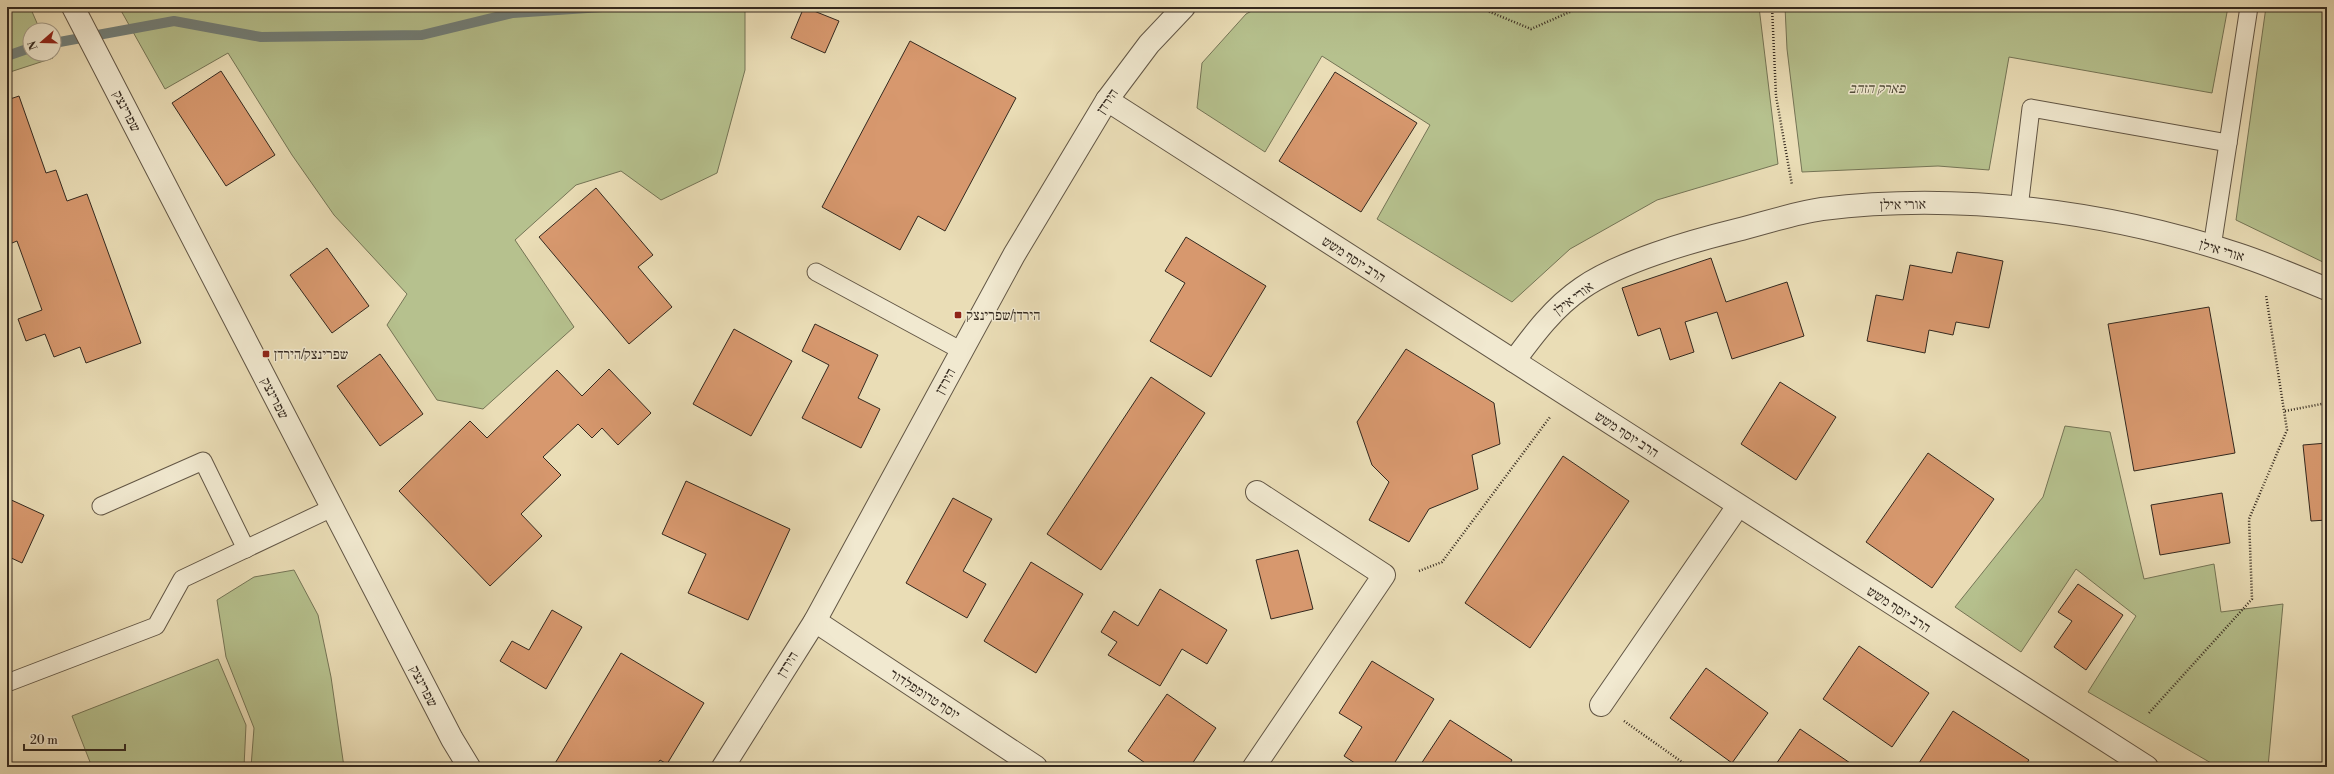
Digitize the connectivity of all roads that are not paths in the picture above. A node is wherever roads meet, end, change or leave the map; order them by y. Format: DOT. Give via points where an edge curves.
graph roads {
  1 [pos="73,7"];
  2 [pos="1184,7"];
  3 [pos="2249,7"];
  4 [pos="1107,100"];
  5 [pos="2228,143"];
  6 [pos="2019,208"];
  7 [pos="2212,247"];
  8 [pos="816,272"];
  9 [pos="2327,289"];
  10 [pos="962,351"];
  11 [pos="1514,361"];
  12 [pos="1257,492"];
  13 [pos="101,506"];
  14 [pos="1738,506"];
  15 [pos="332,508"];
  16 [pos="246,549"];
  17 [pos="815,621"];
  18 [pos="7,683"];
  19 [pos="1601,705"];
  20 [pos="469,767"];
  21 [pos="723,767"];
  22 [pos="1036,767"];
  23 [pos="1254,767"];
  24 [pos="2147,767"];
  1 -- 15 [label="street, שפרינצק"];
  2 -- 4 [label="street, הירדן" via="1149,44"];
  3 -- 5 [label="lane"];
  4 -- 10 [label="street, הירדן" via="1014,255"];
  4 -- 11 [label="street, הרב יוסף משש"];
  5 -- 6 [label="lane" via="2031,108"];
  5 -- 7 [label="lane"];
  6 -- 7 [label="street, אורי אילן" via="2132,225"];
  6 -- 11 [label="street, אורי אילן" via="1905,202 1820,209 1714,236 1627,264 1582,287 1544,320"];
  7 -- 9 [label="street, אורי אילן"];
  8 -- 10 [label="lane"];
  10 -- 17 [label="street, הירדן"];
  11 -- 14 [label="street, הרב יוסף משש"];
  12 -- 23 [label="street" via="1384,575"];
  13 -- 16 [label="lane" via="202,461"];
  14 -- 19 [label="street"];
  14 -- 24 [label="street, הרב יוסף משש"];
  15 -- 16 [label="lane"];
  15 -- 20 [label="street, שפרינצק" via="452,740"];
  16 -- 18 [label="lane" via="182,579 156,626"];
  17 -- 21 [label="street, הירדן"];
  17 -- 22 [label="street, יוסף טרומפלדור"];
}
